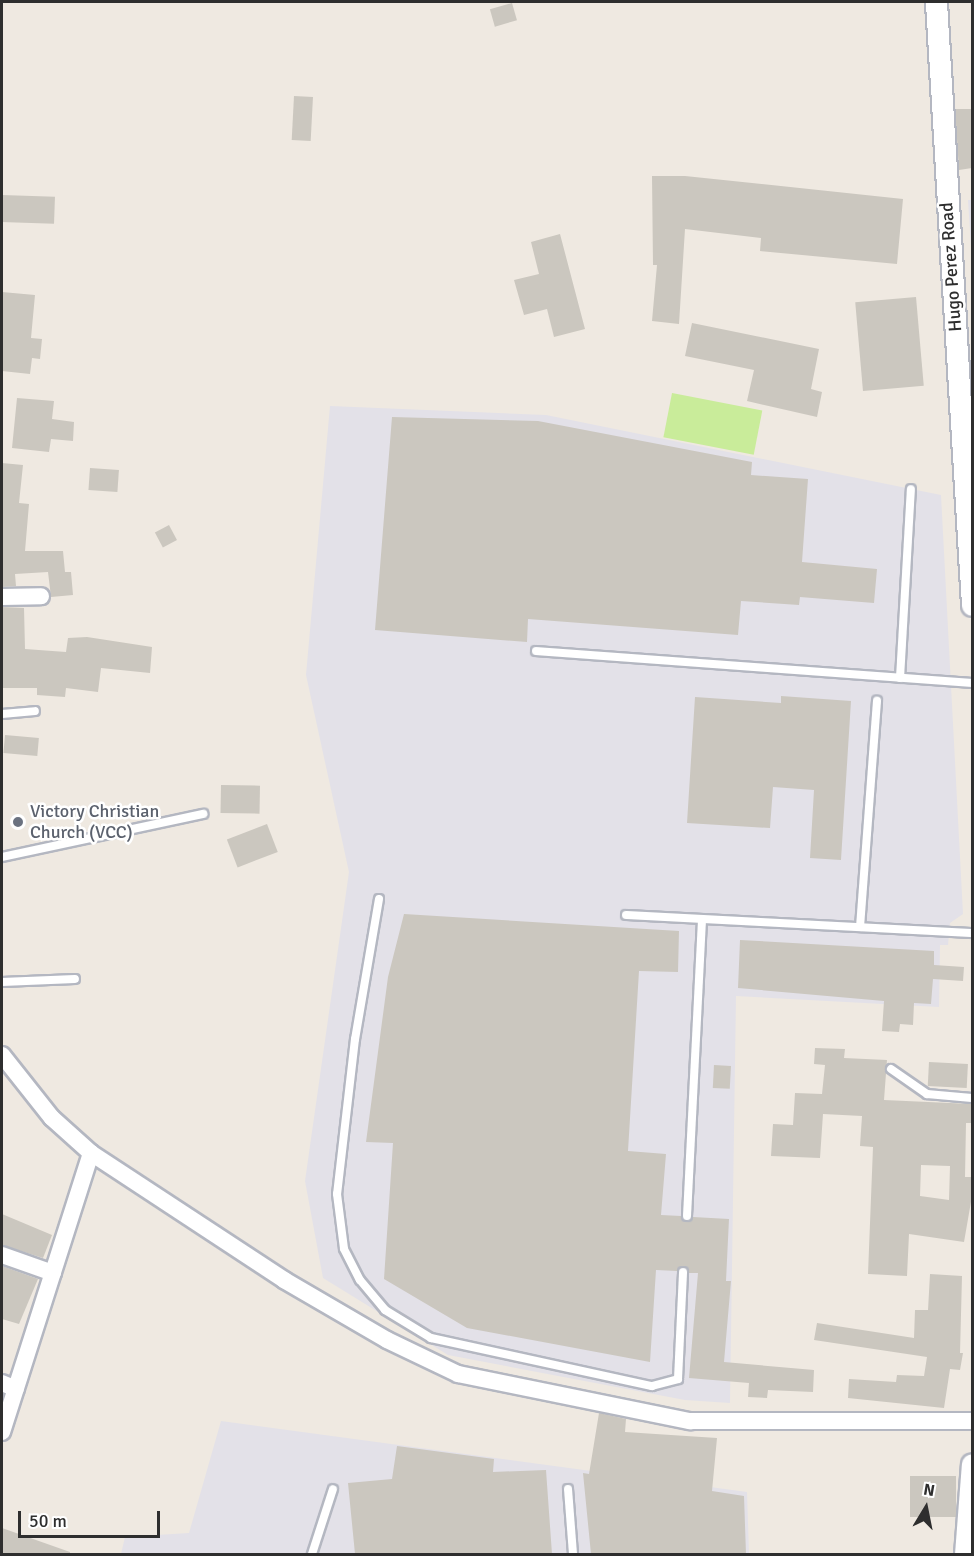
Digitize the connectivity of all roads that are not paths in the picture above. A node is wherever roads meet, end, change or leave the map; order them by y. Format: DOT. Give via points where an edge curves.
graph roads {
  1 [pos="936,2"];
  2 [pos="966,372"];
  3 [pos="911,489"];
  4 [pos="41,596"];
  5 [pos="2,597"];
  6 [pos="972,605"];
  7 [pos="536,651"];
  8 [pos="900,678"];
  9 [pos="972,683"];
  10 [pos="877,701"];
  11 [pos="35,711"];
  12 [pos="2,714"];
  13 [pos="203,814"];
  14 [pos="2,857"];
  15 [pos="379,899"];
  16 [pos="626,915"];
  17 [pos="702,919"];
  18 [pos="860,927"];
  19 [pos="972,933"];
  20 [pos="75,979"];
  21 [pos="2,982"];
  22 [pos="2,1055"];
  23 [pos="891,1069"];
  24 [pos="972,1098"];
  25 [pos="91,1153"];
  26 [pos="687,1216"];
  27 [pos="2,1254"];
  28 [pos="683,1272"];
  29 [pos="53,1273"];
  30 [pos="9,1386"];
  31 [pos="972,1420"];
  32 [pos="2,1432"];
  33 [pos="972,1464"];
  34 [pos="333,1489"];
  35 [pos="568,1489"];
  36 [pos="312,1554"];
  37 [pos="573,1554"];
  38 [pos="965,1554"];
  1 -- 2 [label="street, Hugo Perez Road"];
  2 -- 6 [label="street, Hugo Perez Road"];
  3 -- 8 [label="lane"];
  4 -- 5 [label="street"];
  7 -- 8 [label="lane"];
  8 -- 9 [label="lane"];
  10 -- 18 [label="lane"];
  11 -- 12 [label="lane"];
  13 -- 14 [label="lane"];
  15 -- 28 [label="lane" via="355,1039 338,1194 344,1249 360,1280 385,1311 431,1338 652,1386 678,1379"];
  16 -- 17 [label="lane"];
  17 -- 18 [label="lane"];
  17 -- 26 [label="lane"];
  18 -- 19 [label="lane"];
  20 -- 21 [label="lane"];
  22 -- 25 [label="street" via="52,1119"];
  23 -- 24 [label="lane" via="927,1094"];
  25 -- 29 [label="street"];
  25 -- 31 [label="street" via="284,1280 387,1340 458,1374 690,1421"];
  27 -- 29 [label="street"];
  29 -- 30 [label="street"];
  30 -- 32 [label="street"];
  33 -- 38 [label="street"];
  34 -- 36 [label="lane"];
  35 -- 37 [label="lane"];
}
